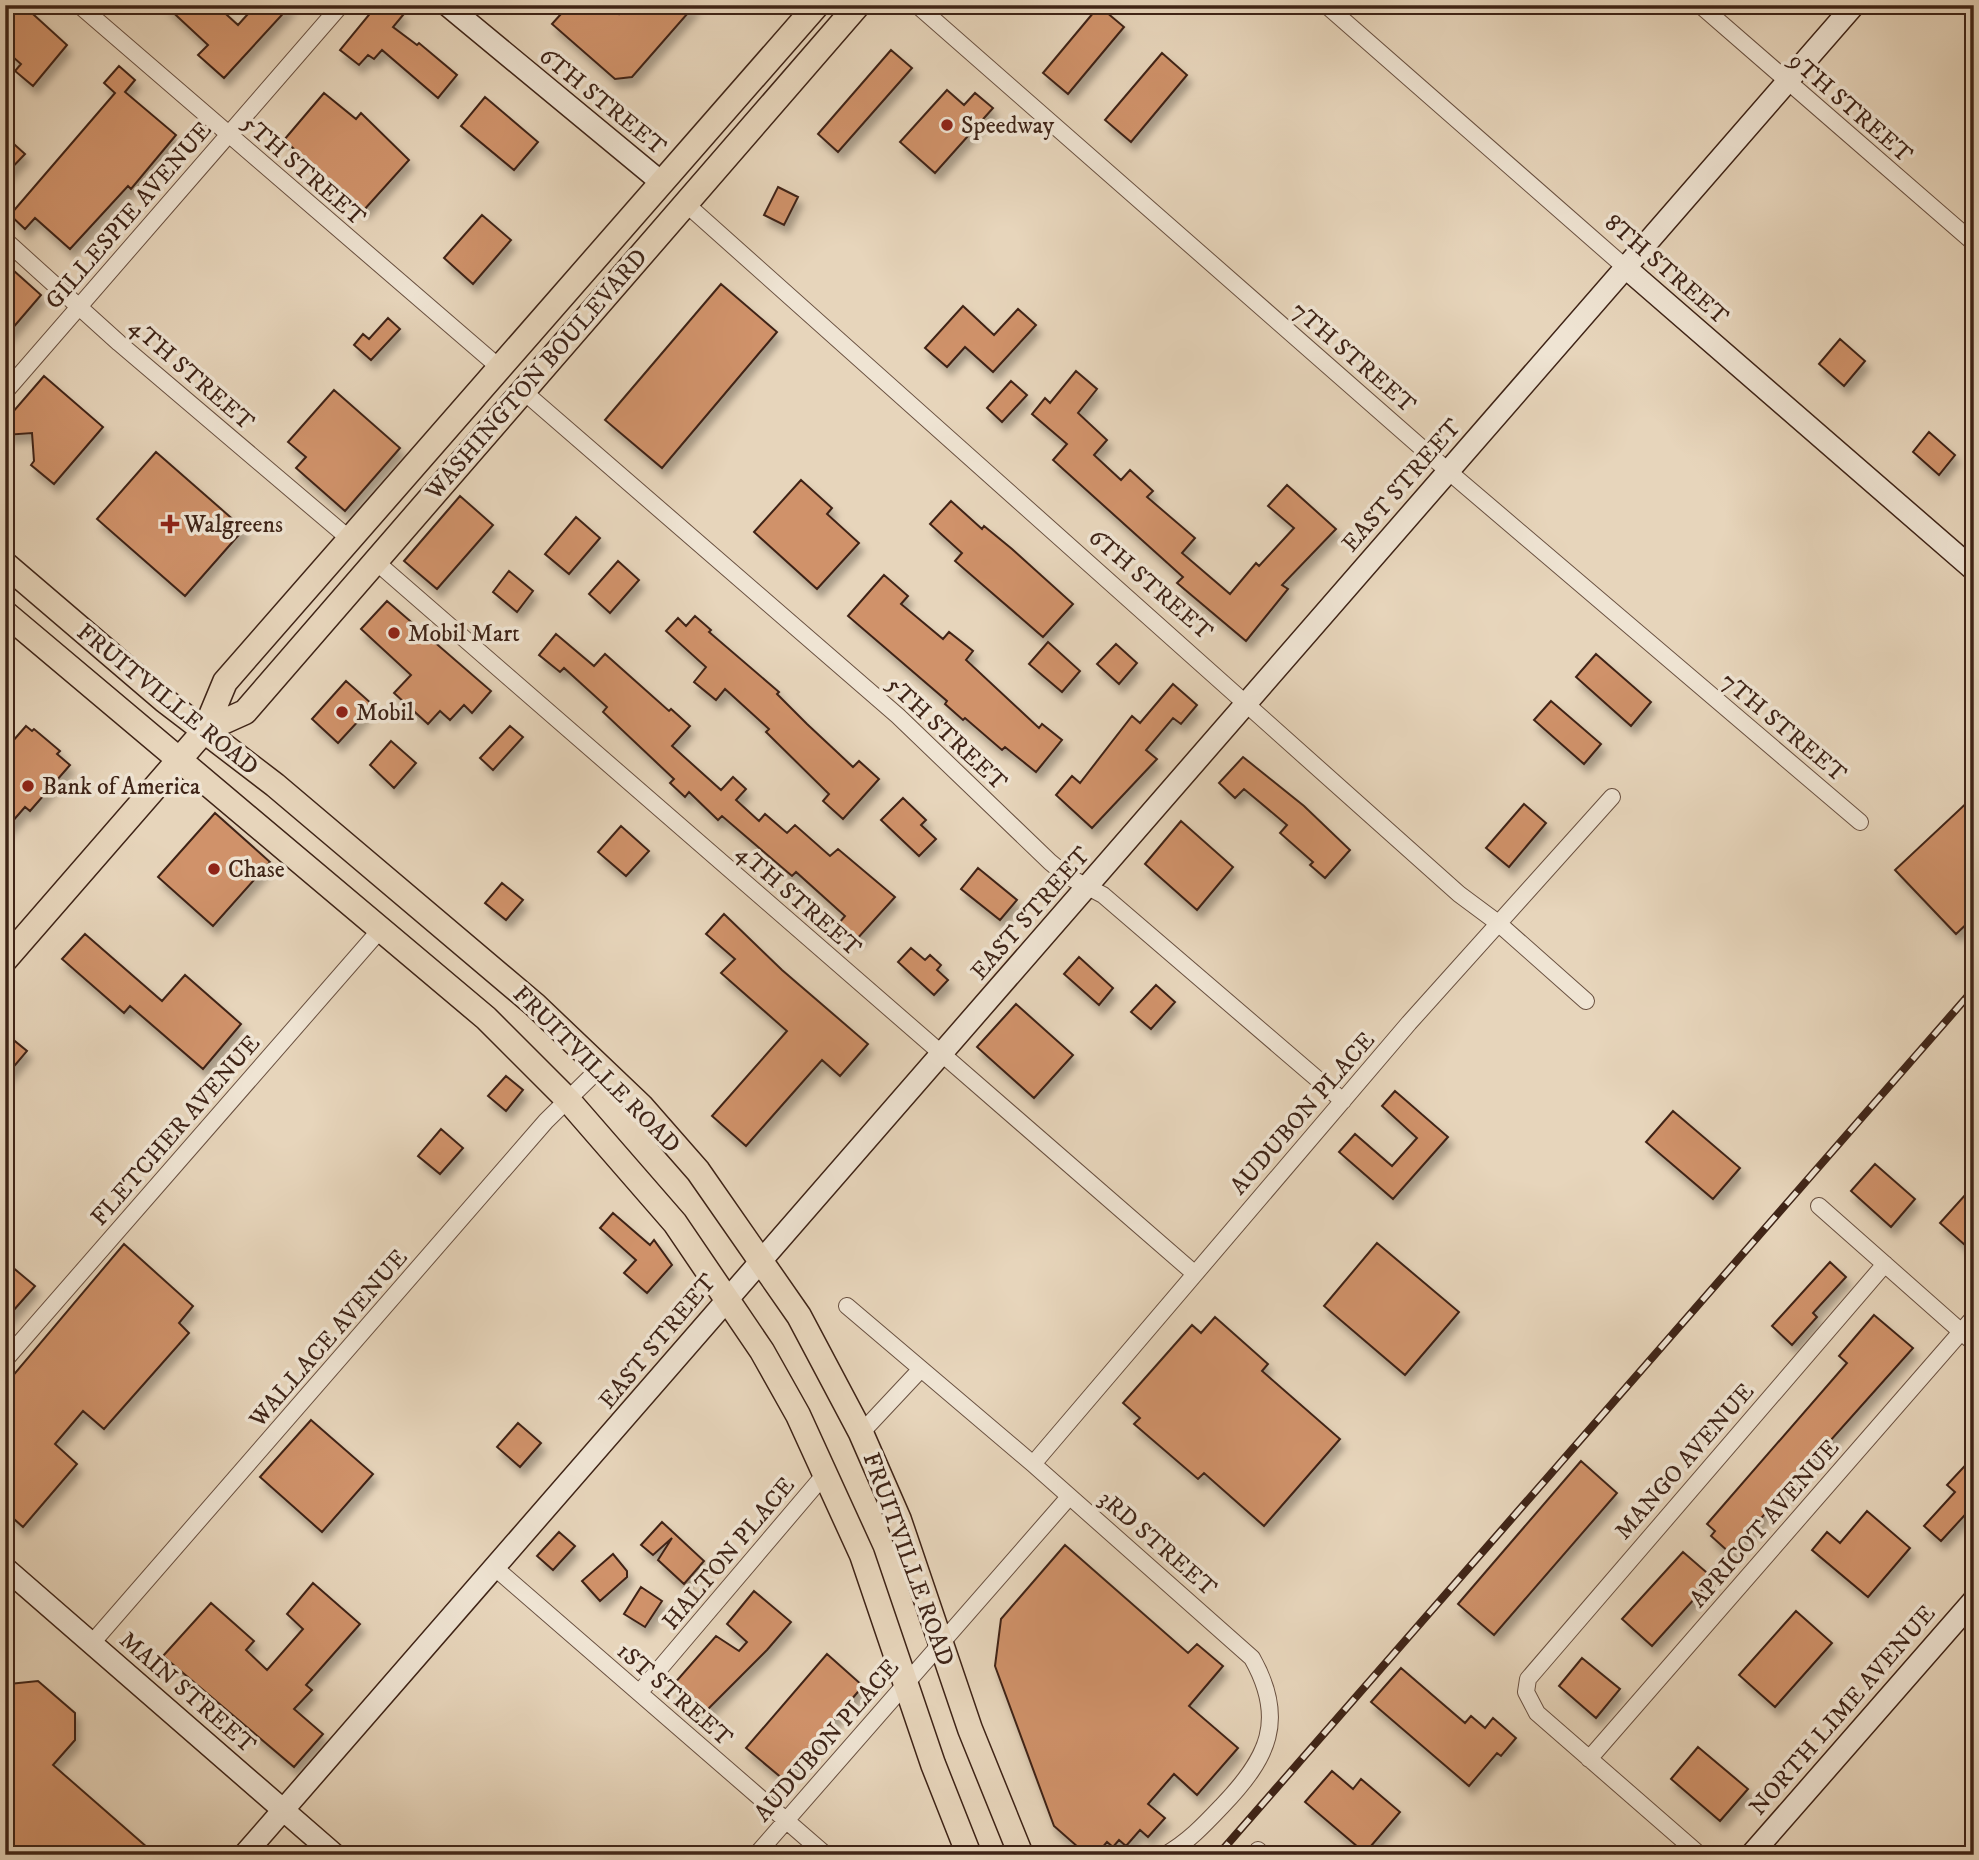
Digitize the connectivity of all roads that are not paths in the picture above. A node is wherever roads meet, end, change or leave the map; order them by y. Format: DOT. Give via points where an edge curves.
graph roads {
  1 [pos="79,5"];
  2 [pos="341,5"];
  3 [pos="447,5"];
  4 [pos="817,5"];
  5 [pos="858,5"];
  6 [pos="917,5"];
  7 [pos="1326,5"];
  8 [pos="1700,5"];
  9 [pos="1853,5"];
  10 [pos="1787,82"];
  11 [pos="228,135"];
  12 [pos="661,182"];
  13 [pos="685,204"];
  14 [pos="628,220"];
  15 [pos="5,240"];
  16 [pos="1974,243"];
  17 [pos="1626,268"];
  18 [pos="79,306"];
  19 [pos="500,368"];
  20 [pos="523,391"];
  21 [pos="5,392"];
  22 [pos="1448,471"];
  23 [pos="352,541"];
  24 [pos="374,561"];
  25 [pos="5,564"];
  26 [pos="1974,570"];
  27 [pos="5,613"];
  28 [pos="1245,704"];
  29 [pos="205,730"];
  30 [pos="178,760"];
  31 [pos="1612,797"];
  32 [pos="1860,822"];
  33 [pos="1088,887"];
  34 [pos="1498,923"];
  35 [pos="380,930"];
  36 [pos="5,960"];
  37 [pos="1586,1001"];
  38 [pos="941,1054"];
  39 [pos="601,1067"];
  40 [pos="568,1100"];
  41 [pos="1343,1101"];
  42 [pos="1819,1206"];
  43 [pos="761,1259"];
  44 [pos="1885,1264"];
  45 [pos="1194,1273"];
  46 [pos="726,1298"];
  47 [pos="847,1306"];
  48 [pos="1974,1317"];
  49 [pos="1961,1331"];
  50 [pos="1974,1343"];
  51 [pos="5,1360"];
  52 [pos="920,1369"];
  53 [pos="861,1433"];
  54 [pos="1033,1464"];
  55 [pos="825,1474"];
  56 [pos="1069,1497"];
  57 [pos="494,1567"];
  58 [pos="5,1568"];
  59 [pos="1974,1600"];
  60 [pos="92,1643"];
  61 [pos="941,1643"];
  62 [pos="906,1682"];
  63 [pos="639,1693"];
  64 [pos="1589,1759"];
  65 [pos="283,1811"];
  66 [pos="787,1821"];
  67 [pos="244,1855"];
  68 [pos="335,1855"];
  69 [pos="756,1855"];
  70 [pos="826,1855"];
  71 [pos="969,1855"];
  72 [pos="1021,1855"];
  73 [pos="1165,1855"];
  74 [pos="1700,1855"];
  75 [pos="1751,1855"];
  1 -- 11 [label="street, 5TH STREET"];
  2 -- 11 [label="street, GILLESPIE AVENUE"];
  3 -- 12 [label="street, 6TH STREET"];
  4 -- 12 [label="main road, WASHINGTON BOULEVARD"];
  5 -- 13 [label="main road, WASHINGTON BOULEVARD"];
  6 -- 22 [label="street, 7TH STREET"];
  7 -- 17 [label="street, 8TH STREET"];
  8 -- 10 [label="street, 9TH STREET"];
  9 -- 10 [label="street, EAST STREET"];
  10 -- 16 [label="street, 9TH STREET"];
  10 -- 17 [label="street, EAST STREET"];
  11 -- 18 [label="street, GILLESPIE AVENUE"];
  11 -- 19 [label="street, 5TH STREET"];
  12 -- 14 [label="main road, WASHINGTON BOULEVARD"];
  13 -- 20 [label="main road, WASHINGTON BOULEVARD"];
  13 -- 28 [label="street, 6TH STREET"];
  14 -- 19 [label="main road, WASHINGTON BOULEVARD"];
  14 -- 20 [label="main road" via="621,250 525,362 520,377"];
  15 -- 18 [label="street, 4TH STREET"];
  17 -- 22 [label="street, EAST STREET"];
  17 -- 26 [label="street, 8TH STREET"];
  18 -- 21 [label="street, GILLESPIE AVENUE"];
  18 -- 23 [label="street, 4TH STREET"];
  19 -- 23 [label="main road, WASHINGTON BOULEVARD"];
  20 -- 24 [label="main road, WASHINGTON BOULEVARD"];
  20 -- 33 [label="street, 5TH STREET" via="898,716 1050,862"];
  22 -- 28 [label="street, EAST STREET"];
  22 -- 32 [label="street, 7TH STREET"];
  23 -- 29 [label="main road, WASHINGTON BOULEVARD" via="225,682"];
  24 -- 29 [label="main road, WASHINGTON BOULEVARD" via="245,712"];
  24 -- 38 [label="street, 4TH STREET"];
  25 -- 29 [label="main road, FRUITVILLE ROAD"];
  27 -- 30 [label="main road, FRUITVILLE ROAD"];
  28 -- 33 [label="street, EAST STREET"];
  28 -- 34 [label="street, 6TH STREET" via="1459,894"];
  29 -- 30 [label="main road, WASHINGTON BOULEVARD"];
  29 -- 39 [label="main road, FRUITVILLE ROAD" via="536,1005"];
  30 -- 35 [label="main road, FRUITVILLE ROAD"];
  30 -- 36 [label="main road, WASHINGTON BOULEVARD"];
  31 -- 34 [label="street, AUDUBON PLACE"];
  33 -- 38 [label="street, EAST STREET"];
  33 -- 41 [label="street, 5TH STREET" via="1103,895"];
  34 -- 37 [label="street, 6TH STREET"];
  34 -- 41 [label="street, AUDUBON PLACE"];
  35 -- 40 [label="main road, FRUITVILLE ROAD" via="486,1018"];
  35 -- 51 [label="street, FLETCHER AVENUE"];
  38 -- 43 [label="street, EAST STREET"];
  38 -- 45 [label="street, 4TH STREET"];
  39 -- 40 [label="street, WALLACE AVENUE"];
  39 -- 43 [label="main road, FRUITVILLE ROAD" via="698,1171"];
  40 -- 46 [label="main road, FRUITVILLE ROAD" via="661,1206"];
  40 -- 60 [label="street, WALLACE AVENUE"];
  41 -- 45 [label="street, AUDUBON PLACE"];
  42 -- 44 [label="street"];
  43 -- 46 [label="street, EAST STREET"];
  43 -- 53 [label="main road, FRUITVILLE ROAD" via="799,1316"];
  44 -- 49 [label="street"];
  44 -- 64 [label="street, MANGO AVENUE" via="1528,1679 1526,1692 1536,1713"];
  45 -- 54 [label="street, AUDUBON PLACE"];
  46 -- 55 [label="main road, FRUITVILLE ROAD" via="762,1350"];
  46 -- 57 [label="street, EAST STREET"];
  47 -- 52 [label="street, 3RD STREET"];
  48 -- 49 [label="street, APRICOT AVENUE"];
  49 -- 50 [label="street"];
  49 -- 64 [label="street, APRICOT AVENUE"];
  52 -- 53 [label="street"];
  52 -- 54 [label="street, 3RD STREET"];
  53 -- 61 [label="main road, FRUITVILLE ROAD" via="904,1532"];
  54 -- 56 [label="street, 3RD STREET"];
  55 -- 62 [label="main road, FRUITVILLE ROAD" via="862,1555"];
  55 -- 63 [label="street, HALTON PLACE"];
  56 -- 61 [label="street, AUDUBON PLACE"];
  56 -- 73 [label="street, 3RD STREET" via="1240,1645 1264,1678 1270,1731 1256,1768 1198,1833"];
  57 -- 63 [label="street, 1ST STREET"];
  57 -- 65 [label="street, EAST STREET"];
  58 -- 60 [label="street, MAIN STREET"];
  59 -- 75 [label="street, NORTH LIME AVENUE"];
  60 -- 65 [label="street, MAIN STREET"];
  61 -- 62 [label="street, AUDUBON PLACE"];
  61 -- 72 [label="main road, FRUITVILLE ROAD"];
  62 -- 66 [label="street, AUDUBON PLACE"];
  62 -- 71 [label="main road, FRUITVILLE ROAD"];
  63 -- 66 [label="street, 1ST STREET"];
  64 -- 74 [label="street"];
  65 -- 67 [label="street, EAST STREET"];
  65 -- 68 [label="street, MAIN STREET"];
  66 -- 69 [label="street, AUDUBON PLACE"];
  66 -- 70 [label="street, 1ST STREET"];
}
